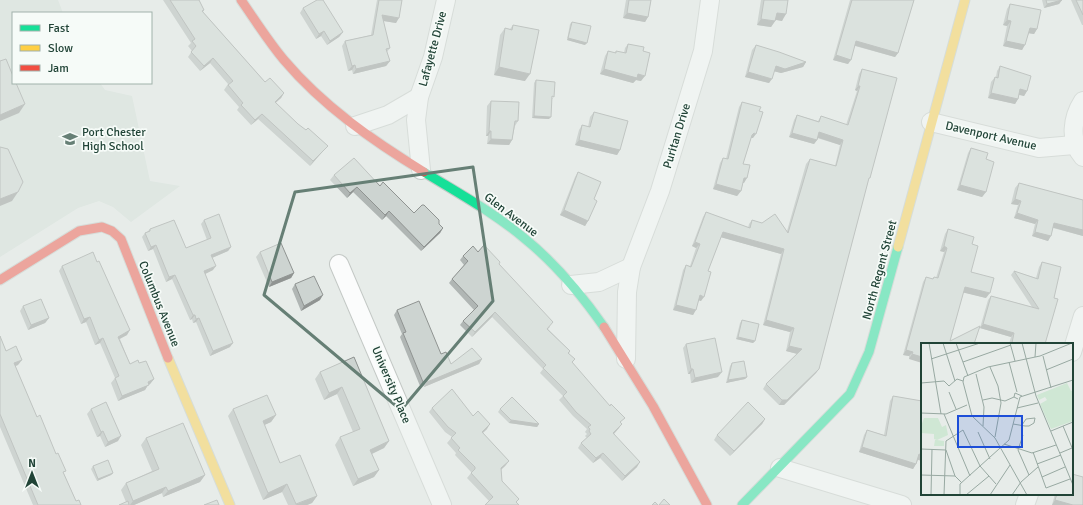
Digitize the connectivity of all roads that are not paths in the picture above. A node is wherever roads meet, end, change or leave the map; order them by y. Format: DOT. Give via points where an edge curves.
graph roads {
  1 [pos="241,0"];
  2 [pos="446,0"];
  3 [pos="710,0"];
  4 [pos="965,0"];
  5 [pos="419,98"];
  6 [pos="1083,101"];
  7 [pos="931,122"];
  8 [pos="355,126"];
  9 [pos="1079,151"];
  10 [pos="421,170"];
  11 [pos="339,264"];
  12 [pos="631,267"];
  13 [pos="0,280"];
  14 [pos="571,285"];
  15 [pos="1083,316"];
  16 [pos="1073,349"];
  17 [pos="626,359"];
  18 [pos="780,468"];
  19 [pos="1029,495"];
  20 [pos="230,505"];
  21 [pos="442,505"];
  22 [pos="707,505"];
  23 [pos="742,505"];
  24 [pos="902,505"];
  25 [pos="1025,505"];
  1 -- 8 [label="street, Glen Avenue" via="284,60 309,87"];
  2 -- 5 [label="street, Lafayette Drive" via="433,57"];
  3 -- 12 [label="street, Puritan Drive" via="703,51 660,191"];
  4 -- 7 [label="street, North Regent Street"];
  5 -- 8 [label="street, Lafayette Drive" via="388,115"];
  5 -- 10 [label="street, Lafayette Drive" via="416,126"];
  6 -- 9 [label="street, Davenport Avenue" via="1074,126"];
  7 -- 9 [label="street, Davenport Avenue" via="1039,148"];
  7 -- 18 [label="street, North Regent Street" via="876,329 863,368 850,394"];
  8 -- 10 [label="street, Glen Avenue"];
  10 -- 14 [label="street, Glen Avenue" via="485,208 516,231 542,253"];
  11 -- 21 [label="street, University Place"];
  12 -- 14 [label="street" via="599,282"];
  12 -- 17 [label="street, Puritan Drive" via="627,292"];
  13 -- 20 [label="street, Columbus Avenue" via="79,231 102,227 121,239"];
  14 -- 17 [label="street, Glen Avenue"];
  15 -- 16 [label="street"];
  17 -- 22 [label="street, Glen Avenue"];
  18 -- 23 [label="street, North Regent Street"];
  18 -- 24 [label="street"];
  19 -- 25 [label="street"];
}
